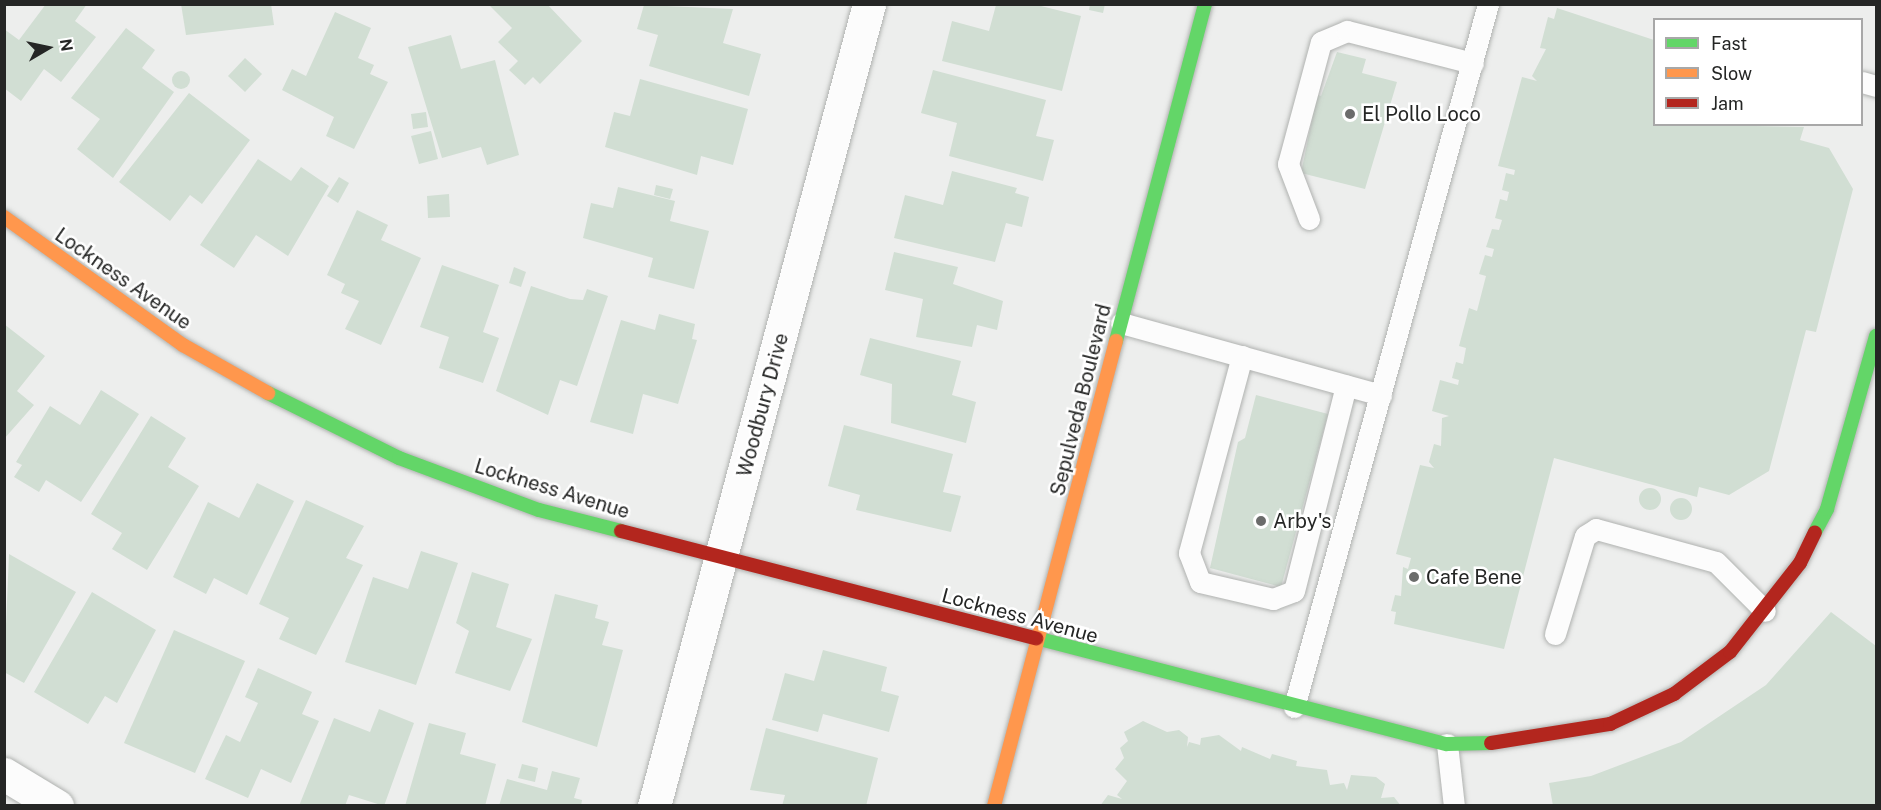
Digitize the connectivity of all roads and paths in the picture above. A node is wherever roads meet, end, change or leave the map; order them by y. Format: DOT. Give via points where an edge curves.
graph roads {
  1 [pos="869,4"];
  2 [pos="1205,4"];
  3 [pos="1488,4"];
  4 [pos="1473,63"];
  5 [pos="4,217"];
  6 [pos="1309,219"];
  7 [pos="1121,323"];
  8 [pos="1876,336"];
  9 [pos="1242,356"];
  10 [pos="1346,385"];
  11 [pos="1381,395"];
  12 [pos="722,558"];
  13 [pos="1765,610"];
  14 [pos="1555,634"];
  15 [pos="1039,641"];
  16 [pos="1294,707"];
  17 [pos="1447,744"];
  18 [pos="4,774"];
  19 [pos="57,806"];
  20 [pos="654,806"];
  21 [pos="994,806"];
  22 [pos="1454,806"];
  1 -- 12 [label="street, Woodbury Drive"];
  2 -- 7 [label="street, Sepulveda Boulevard"];
  3 -- 4 [label="lane"];
  4 -- 6 [label="lane" via="1347,31 1321,42 1288,164"];
  4 -- 11 [label="lane"];
  5 -- 12 [label="street, Lockness Avenue" via="183,345 399,458 539,510"];
  7 -- 9 [label="lane"];
  7 -- 15 [label="street, Sepulveda Boulevard"];
  8 -- 13 [label="street, Lockness Avenue" via="1827,509 1800,563"];
  9 -- 10 [label="lane"];
  9 -- 10 [label="lane" via="1189,552 1200,582 1273,599 1294,591"];
  10 -- 11 [label="lane"];
  11 -- 16 [label="lane"];
  12 -- 15 [label="street, Lockness Avenue"];
  12 -- 20 [label="street, Woodbury Drive"];
  13 -- 14 [label="lane" via="1716,562 1596,529 1585,536"];
  13 -- 17 [label="street, Lockness Avenue" via="1730,652 1674,694 1610,724 1515,743"];
  15 -- 16 [label="street, Lockness Avenue"];
  15 -- 21 [label="street, Sepulveda Boulevard"];
  16 -- 17 [label="street, Lockness Avenue"];
  17 -- 22 [label="lane"];
  18 -- 19 [label="street"];
}
